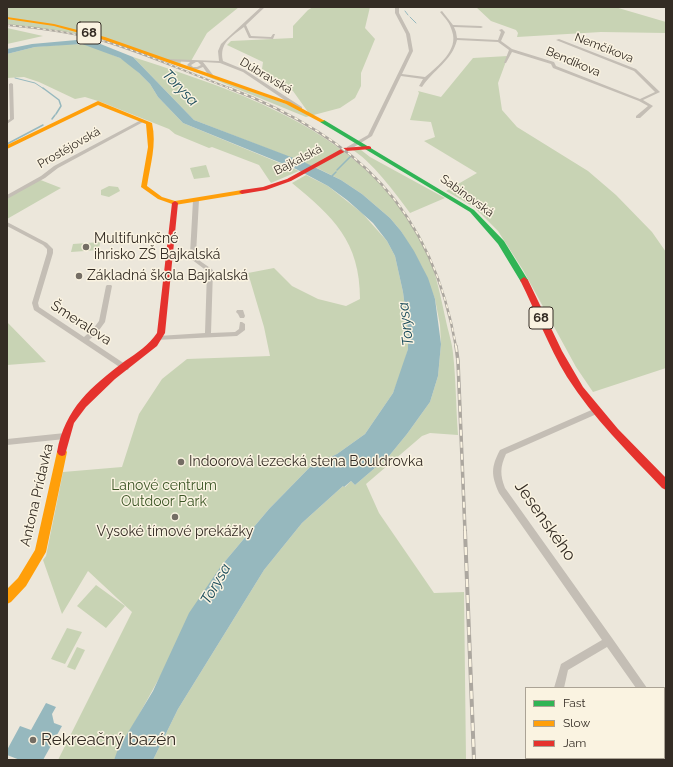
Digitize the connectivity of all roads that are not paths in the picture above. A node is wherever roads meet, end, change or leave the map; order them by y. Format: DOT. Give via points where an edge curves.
graph roads {
  1 [pos="263,7"];
  2 [pos="397,7"];
  3 [pos="442,12"];
  4 [pos="7,18"];
  5 [pos="245,26"];
  6 [pos="452,26"];
  7 [pos="481,27"];
  8 [pos="501,30"];
  9 [pos="273,36"];
  10 [pos="457,39"];
  11 [pos="558,40"];
  12 [pos="499,41"];
  13 [pos="512,50"];
  14 [pos="168,60"];
  15 [pos="199,62"];
  16 [pos="209,62"];
  17 [pos="221,62"];
  18 [pos="506,62"];
  19 [pos="204,65"];
  20 [pos="192,68"];
  21 [pos="211,75"];
  22 [pos="399,75"];
  23 [pos="426,78"];
  24 [pos="12,84"];
  25 [pos="421,86"];
  26 [pos="640,100"];
  27 [pos="301,109"];
  28 [pos="638,118"];
  29 [pos="143,121"];
  30 [pos="7,123"];
  31 [pos="347,134"];
  32 [pos="366,143"];
  33 [pos="7,147"];
  34 [pos="349,148"];
  35 [pos="7,197"];
  36 [pos="196,200"];
  37 [pos="175,203"];
  38 [pos="7,224"];
  39 [pos="109,286"];
  40 [pos="242,324"];
  41 [pos="208,336"];
  42 [pos="158,338"];
  43 [pos="85,340"];
  44 [pos="126,368"];
  45 [pos="596,411"];
  46 [pos="65,436"];
  47 [pos="7,442"];
  48 [pos="666,485"];
  49 [pos="7,598"];
  50 [pos="609,641"];
  51 [pos="559,687"];
  52 [pos="641,687"];
  1 -- 5 [label="street, Dúbravská"];
  2 -- 22 [label="street" via="397,13 411,45 411,51"];
  3 -- 6 [label="street"];
  4 -- 14 [label="main road, 68" via="95,35"];
  5 -- 9 [label="street, Dúbravská" via="250,37"];
  5 -- 17 [label="street, Dúbravská" via="222,43 219,50"];
  6 -- 7 [label="street"];
  6 -- 10 [label="street"];
  8 -- 12 [label="street" via="503,32"];
  10 -- 12 [label="street"];
  10 -- 23 [label="street" via="444,62"];
  11 -- 26 [label="street, Nemčíkova" via="635,70 658,92"];
  12 -- 13 [label="street, Bendíkova"];
  13 -- 18 [label="street"];
  13 -- 26 [label="street, Bendíkova" via="552,62 554,67"];
  14 -- 15 [label="street, Dúbravská"];
  14 -- 20 [label="main road, Sabinovská / 68"];
  15 -- 16 [label="street, Dúbravská"];
  15 -- 19 [label="street"];
  15 -- 20 [label="street" via="190,64"];
  16 -- 17 [label="street, Dúbravská"];
  16 -- 19 [label="street"];
  17 -- 27 [label="street, Dúbravská" via="244,71"];
  19 -- 20 [label="street"];
  19 -- 21 [label="street"];
  20 -- 21 [label="main road, Sabinovská / 68"];
  21 -- 27 [label="main road, Sabinovská / 68"];
  22 -- 23 [label="street"];
  22 -- 32 [label="street"];
  23 -- 25 [label="street"];
  24 -- 30 [label="street" via="12,119"];
  26 -- 28 [label="street" via="651,106"];
  27 -- 31 [label="main road, Sabinovská / 68"];
  29 -- 33 [label="main road, Prostějovská" via="98,103"];
  29 -- 35 [label="street, Prostějovská" via="56,167"];
  29 -- 37 [label="main road" via="152,127 144,186 160,198"];
  31 -- 32 [label="main road, Sabinovská / 68"];
  31 -- 34 [label="main road"];
  32 -- 34 [label="main road"];
  32 -- 45 [label="main road, Sabinovská / 68" via="475,213 492,228 511,256 566,367"];
  34 -- 36 [label="main road, Bajkalská" via="286,182 264,189"];
  36 -- 37 [label="main road, Bajkalská"];
  36 -- 41 [label="street" via="193,256 210,270"];
  37 -- 42 [label="main road" via="163,326"];
  38 -- 43 [label="street, Šmeralova" via="50,249 36,308"];
  39 -- 43 [label="street" via="102,322"];
  40 -- 41 [label="street" via="242,330 237,334"];
  41 -- 42 [label="street"];
  42 -- 44 [label="main road"];
  43 -- 44 [label="street, Šmeralova"];
  44 -- 46 [label="main road" via="88,398 74,415"];
  45 -- 48 [label="main road, Sabinovská / 68"];
  45 -- 50 [label="street, Jesenského" via="503,452 496,464 496,476 502,490"];
  46 -- 47 [label="street"];
  46 -- 49 [label="main road, Antona Prídavka" via="40,552 22,582"];
  50 -- 51 [label="street" via="564,666"];
  50 -- 52 [label="street, Jesenského"];
}
